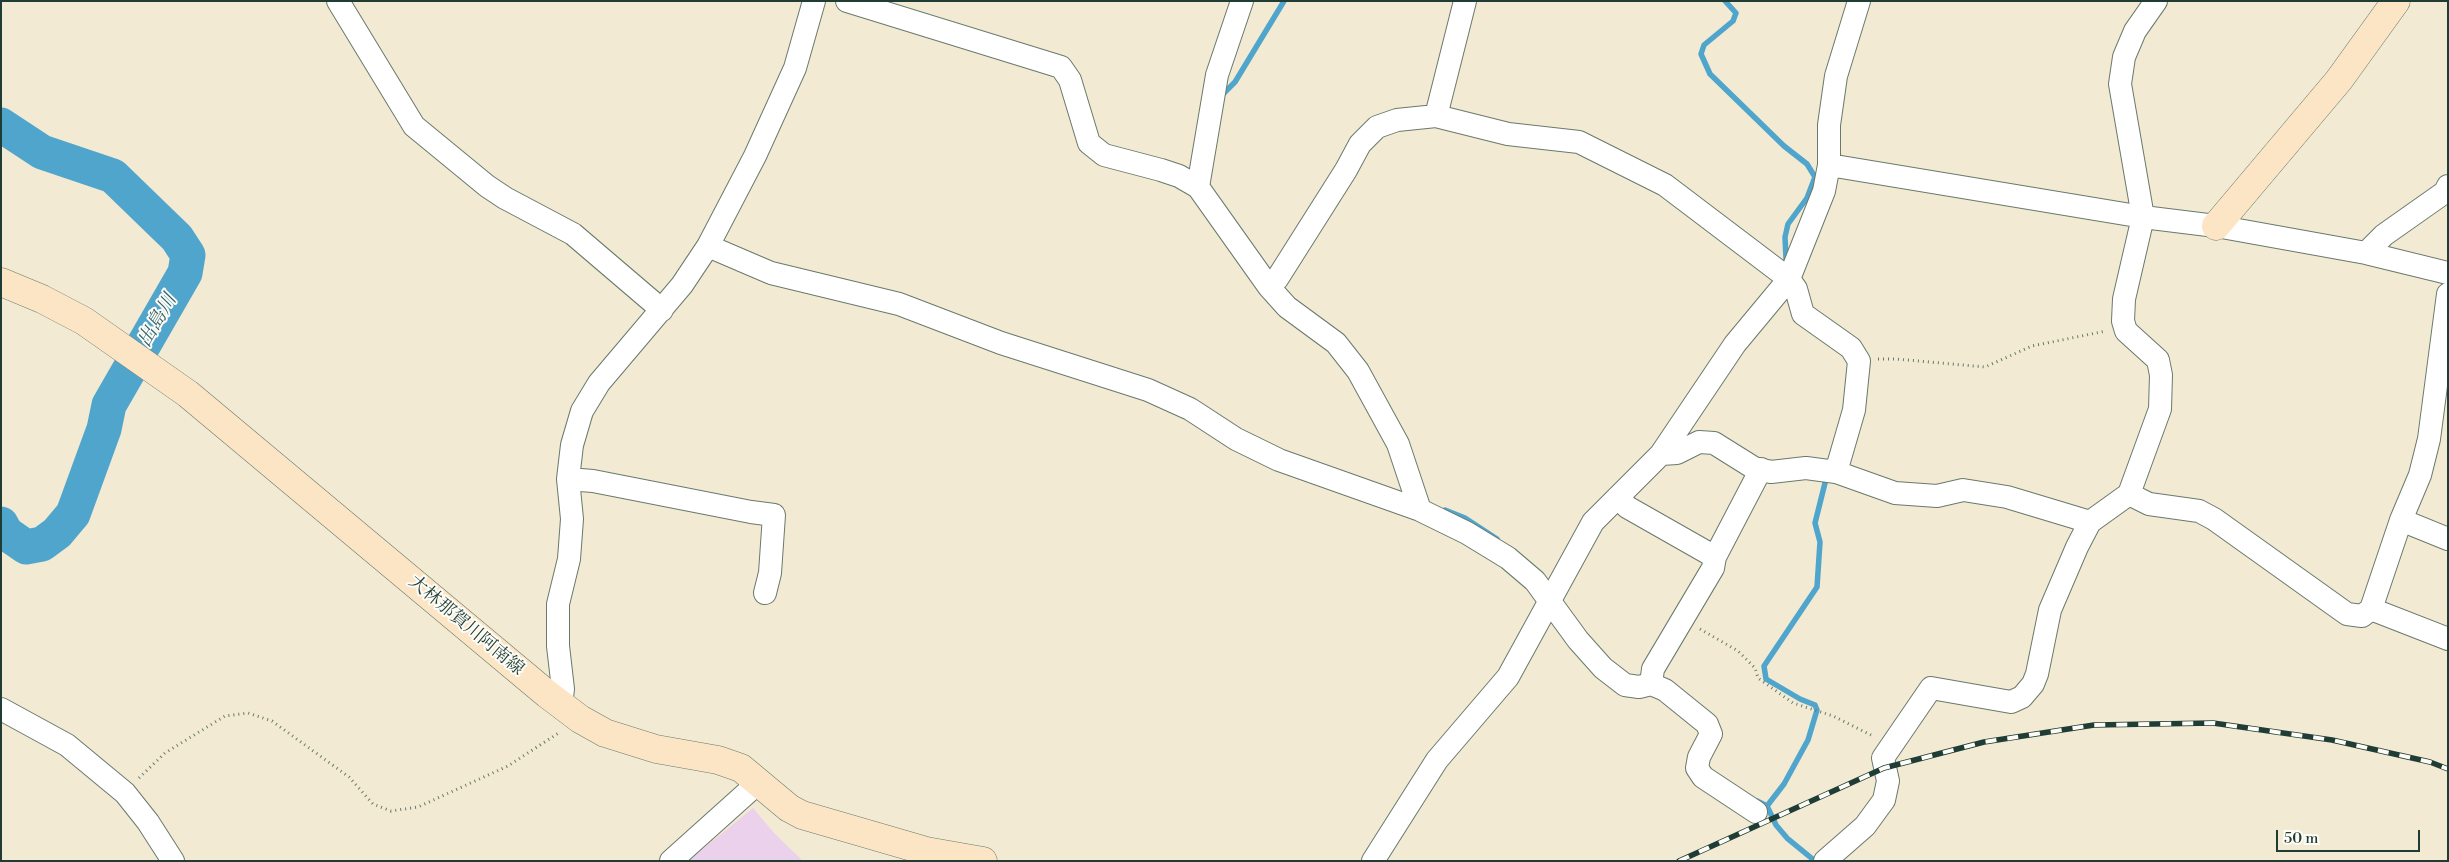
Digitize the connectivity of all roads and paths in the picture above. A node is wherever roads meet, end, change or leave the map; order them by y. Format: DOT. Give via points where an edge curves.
graph roads {
  1 [pos="338,1"];
  2 [pos="814,1"];
  3 [pos="847,1"];
  4 [pos="1242,1"];
  5 [pos="1465,1"];
  6 [pos="1859,1"];
  7 [pos="2156,1"];
  8 [pos="2396,1"];
  9 [pos="1436,116"];
  10 [pos="1829,165"];
  11 [pos="2448,186"];
  12 [pos="1198,187"];
  13 [pos="2143,217"];
  14 [pos="2216,226"];
  15 [pos="708,246"];
  16 [pos="2366,253"];
  17 [pos="2448,273"];
  18 [pos="1789,279"];
  19 [pos="1,282"];
  20 [pos="1272,284"];
  21 [pos="2448,294"];
  22 [pos="662,310"];
  23 [pos="2126,332"];
  24 [pos="1859,361"];
  25 [pos="1661,454"];
  26 [pos="1761,469"];
  27 [pos="1836,472"];
  28 [pos="568,479"];
  29 [pos="2129,494"];
  30 [pos="1618,497"];
  31 [pos="1420,510"];
  32 [pos="2401,520"];
  33 [pos="2090,522"];
  34 [pos="2448,539"];
  35 [pos="1715,558"];
  36 [pos="765,593"];
  37 [pos="1550,599"];
  38 [pos="2371,609"];
  39 [pos="1682,619"];
  40 [pos="2448,639"];
  41 [pos="1652,677"];
  42 [pos="1,710"];
  43 [pos="571,712"];
  44 [pos="1891,746"];
  45 [pos="759,782"];
  46 [pos="125,793"];
  47 [pos="1756,812"];
  48 [pos="173,861"];
  49 [pos="671,861"];
  50 [pos="983,861"];
  51 [pos="1372,861"];
  52 [pos="1825,861"];
  1 -- 22 [label="street" via="414,126 493,190 573,234"];
  2 -- 15 [label="street" via="795,68 755,156"];
  3 -- 12 [label="street" via="1061,67 1070,80 1089,143 1104,155 1179,176"];
  4 -- 12 [label="street" via="1217,76"];
  5 -- 9 [label="street"];
  6 -- 10 [label="street" via="1836,76 1829,125"];
  7 -- 13 [label="street" via="2135,31 2124,56 2120,84"];
  8 -- 14 [label="main road" via="2340,80"];
  9 -- 18 [label="street" via="1508,134 1579,142 1665,184"];
  9 -- 20 [label="street" via="1397,120 1378,127 1360,144"];
  10 -- 13 [label="street"];
  10 -- 18 [label="street" via="1824,191"];
  11 -- 16 [label="street" via="2445,192 2384,235"];
  12 -- 20 [label="street"];
  13 -- 14 [label="street"];
  13 -- 23 [label="street" via="2124,299"];
  14 -- 16 [label="street"];
  15 -- 22 [label="street"];
  15 -- 31 [label="street" via="771,273 899,304 1002,343 1148,390 1190,409 1236,439 1279,460"];
  16 -- 17 [label="street"];
  18 -- 24 [label="street" via="1796,289 1803,314 1851,348"];
  18 -- 25 [label="street" via="1734,344"];
  19 -- 43 [label="main road, 大林那賀川阿南線" via="84,321 188,394"];
  20 -- 31 [label="street" via="1287,307 1336,343 1358,371 1398,444"];
  21 -- 32 [label="street" via="2429,439 2420,475"];
  22 -- 28 [label="street" via="599,383 582,411 572,445"];
  23 -- 24 [label="path" via="2112,330 2032,346 1985,366 1896,359"];
  23 -- 29 [label="street" via="2158,360 2161,375 2160,409"];
  24 -- 27 [label="street" via="1854,410"];
  25 -- 26 [label="street" via="1677,453 1699,442 1714,443 1754,468"];
  25 -- 30 [label="street"];
  26 -- 27 [label="street" via="1771,472 1806,468"];
  26 -- 35 [label="street"];
  27 -- 33 [label="street" via="1895,493 1938,496 1963,490 2007,497"];
  28 -- 36 [label="street" via="774,514 770,574"];
  28 -- 43 [label="street" via="572,527 569,559 558,604 558,646 563,688"];
  29 -- 33 [label="street"];
  29 -- 38 [label="street" via="2149,504 2199,511 2214,518 2347,614 2362,616"];
  30 -- 35 [label="street" via="1626,507"];
  30 -- 37 [label="street" via="1593,522"];
  31 -- 37 [label="street" via="1508,558"];
  32 -- 34 [label="street"];
  32 -- 38 [label="street"];
  33 -- 44 [label="street" via="2050,610 2033,684 2011,702 1931,688"];
  35 -- 39 [label="street"];
  37 -- 41 [label="street" via="1578,640 1603,668 1625,685 1639,687"];
  37 -- 51 [label="street" via="1508,677 1437,760"];
  38 -- 40 [label="street"];
  39 -- 41 [label="street"];
  39 -- 44 [label="path" via="1738,651 1755,668 1758,678 1793,703 1859,728"];
  41 -- 47 [label="street" via="1708,724 1711,734 1697,768 1703,778"];
  42 -- 46 [label="street" via="67,745"];
  43 -- 45 [label="main road, 大林那賀川阿南線" via="605,733 656,749 718,760 741,768"];
  43 -- 46 [label="path" via="508,766 418,807 391,811 373,804 349,777 296,737 272,721 248,713 225,716 165,753"];
  44 -- 52 [label="street" via="1883,758 1888,781 1884,800 1865,826"];
  45 -- 49 [label="street"];
  45 -- 50 [label="main road, 大林那賀川阿南線" via="802,815 926,851"];
  46 -- 48 [label="street"];
}
